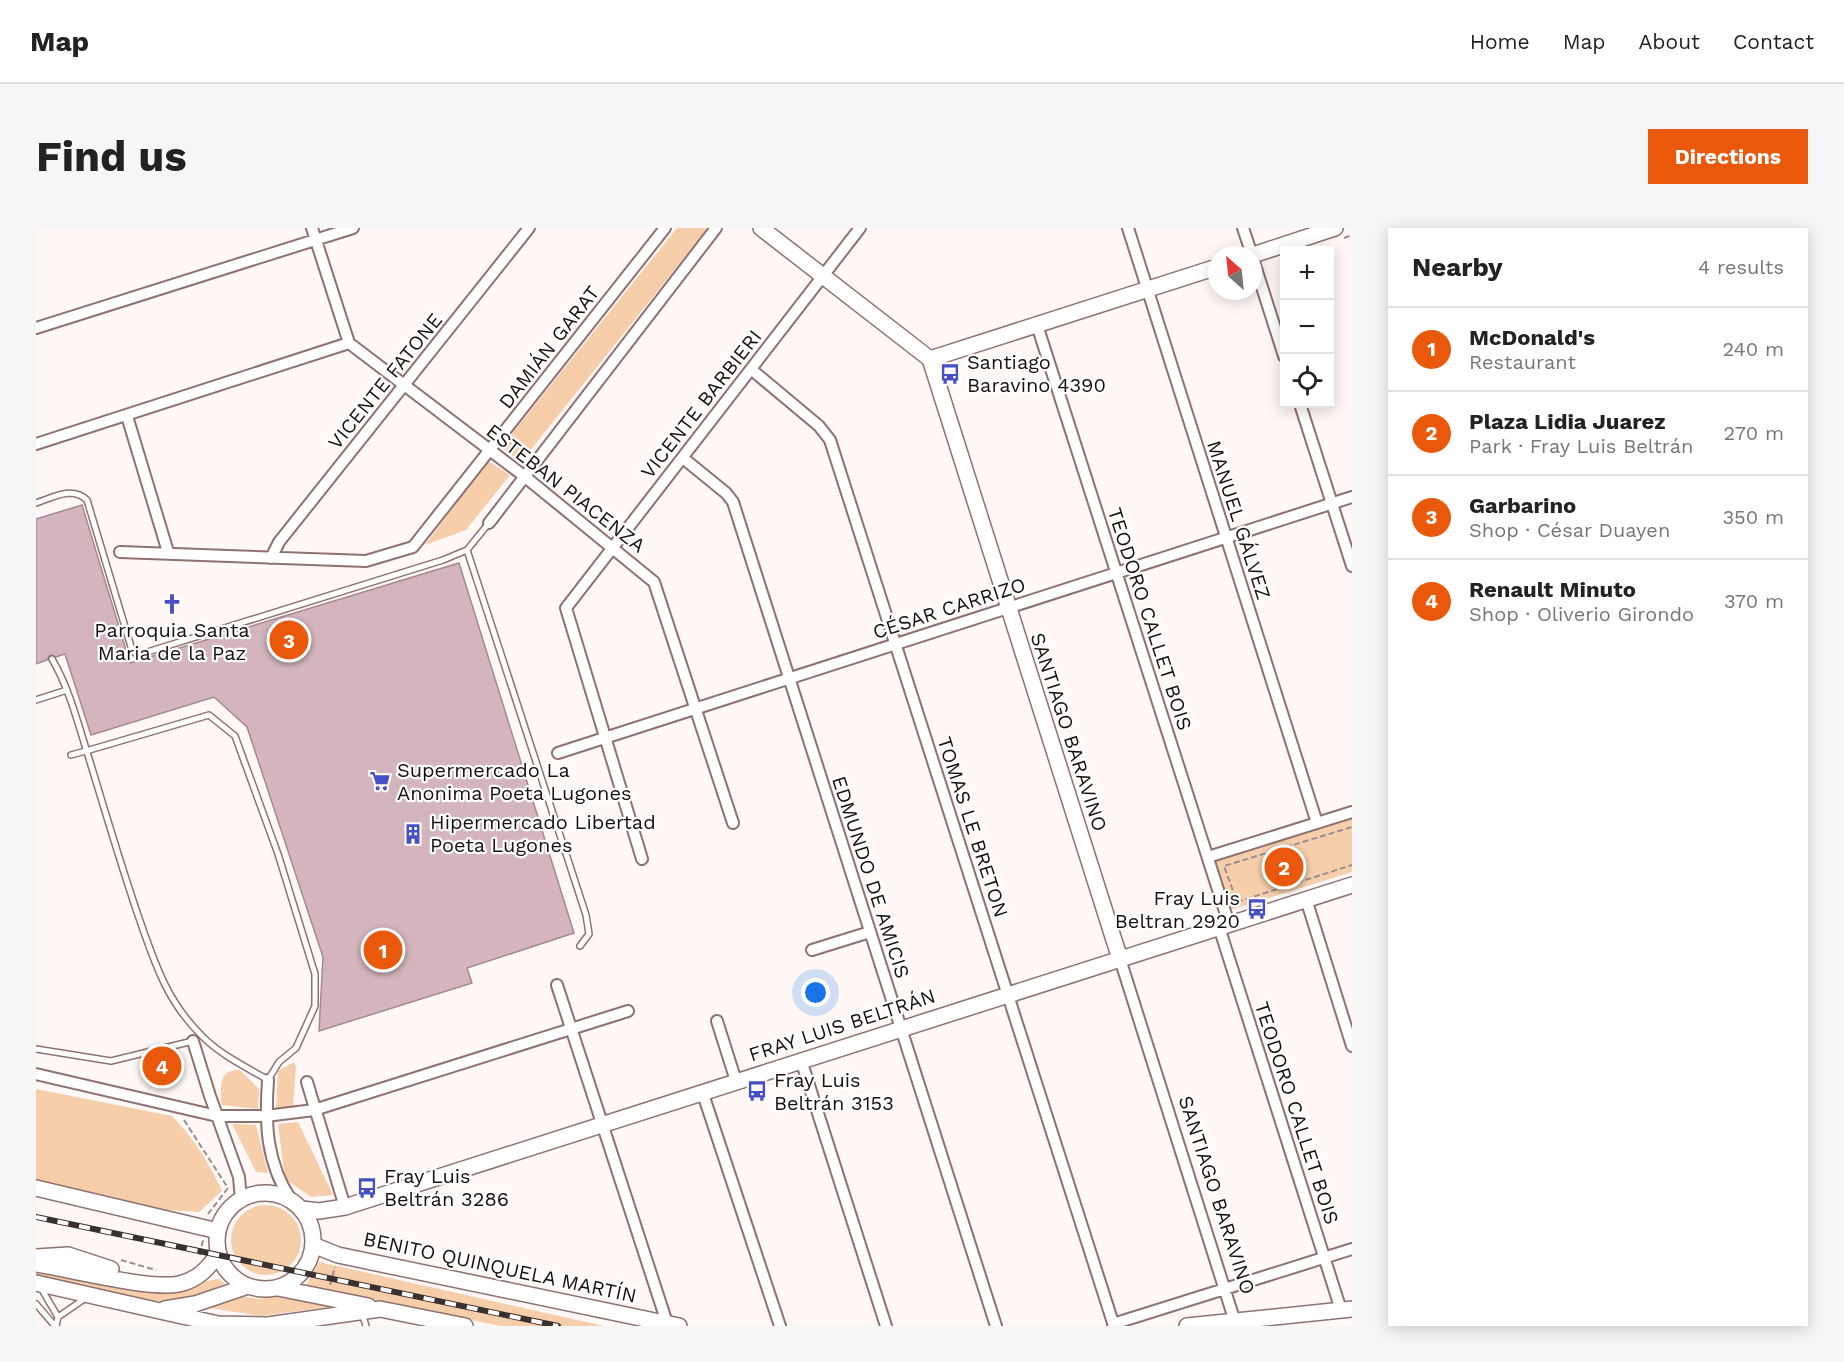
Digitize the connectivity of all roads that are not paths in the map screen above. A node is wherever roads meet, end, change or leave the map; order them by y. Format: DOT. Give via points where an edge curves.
graph roads {
  1 [pos="312,228"];
  2 [pos="353,228"];
  3 [pos="529,228"];
  4 [pos="665,228"];
  5 [pos="716,228"];
  6 [pos="761,228"];
  7 [pos="860,228"];
  8 [pos="1128,228"];
  9 [pos="1243,228"];
  10 [pos="1335,228"];
  11 [pos="316,241"];
  12 [pos="1249,246"];
  13 [pos="1262,253"];
  14 [pos="1208,270"];
  15 [pos="822,276"];
  16 [pos="1262,288"];
  17 [pos="1147,289"];
  18 [pos="1037,325"];
  19 [pos="36,328"];
  20 [pos="349,343"];
  21 [pos="1283,354"];
  22 [pos="930,359"];
  23 [pos="752,370"];
  24 [pos="406,385"];
  25 [pos="1301,408"];
  26 [pos="127,416"];
  27 [pos="36,444"];
  28 [pos="490,450"];
  29 [pos="683,458"];
  30 [pos="524,476"];
  31 [pos="1352,497"];
  32 [pos="36,502"];
  33 [pos="1332,504"];
  34 [pos="489,523"];
  35 [pos="1226,537"];
  36 [pos="611,547"];
  37 [pos="467,550"];
  38 [pos="120,552"];
  39 [pos="168,552"];
  40 [pos="272,558"];
  41 [pos="1352,566"];
  42 [pos="1116,572"];
  43 [pos="1008,609"];
  44 [pos="894,645"];
  45 [pos="52,658"];
  46 [pos="788,679"];
  47 [pos="67,690"];
  48 [pos="36,700"];
  49 [pos="696,708"];
  50 [pos="605,738"];
  51 [pos="86,751"];
  52 [pos="558,753"];
  53 [pos="71,755"];
  54 [pos="1352,812"];
  55 [pos="733,823"];
  56 [pos="1317,823"];
  57 [pos="1208,857"];
  58 [pos="642,859"];
  59 [pos="1352,885"];
  60 [pos="1306,899"];
  61 [pos="1224,926"];
  62 [pos="870,932"];
  63 [pos="580,946"];
  64 [pos="812,950"];
  65 [pos="1120,959"];
  66 [pos="556,985"];
  67 [pos="1008,994"];
  68 [pos="628,1011"];
  69 [pos="717,1021"];
  70 [pos="901,1028"];
  71 [pos="571,1029"];
  72 [pos="193,1041"];
  73 [pos="1352,1046"];
  74 [pos="36,1049"];
  75 [pos="801,1060"];
  76 [pos="36,1074"];
  77 [pos="268,1080"];
  78 [pos="736,1081"];
  79 [pos="307,1082"];
  80 [pos="702,1091"];
  81 [pos="314,1110"];
  82 [pos="217,1116"];
  83 [pos="266,1116"];
  84 [pos="601,1124"];
  85 [pos="36,1188"];
  86 [pos="240,1200"];
  87 [pos="296,1205"];
  88 [pos="345,1207"];
  89 [pos="218,1231"];
  90 [pos="313,1240"];
  91 [pos="1352,1249"];
  92 [pos="218,1254"];
  93 [pos="36,1257"];
  94 [pos="1324,1258"];
  95 [pos="36,1263"];
  96 [pos="37,1283"];
  97 [pos="150,1283"];
  98 [pos="248,1286"];
  99 [pos="278,1288"];
  100 [pos="1225,1290"];
  101 [pos="91,1295"];
  102 [pos="36,1304"];
  103 [pos="380,1309"];
  104 [pos="159,1310"];
  105 [pos="1346,1310"];
  106 [pos="58,1317"];
  107 [pos="364,1318"];
  108 [pos="1235,1322"];
  109 [pos="673,1325"];
  110 [pos="1114,1325"];
  111 [pos="56,1326"];
  112 [pos="465,1326"];
  113 [pos="780,1326"];
  114 [pos="886,1326"];
  115 [pos="996,1326"];
  116 [pos="1187,1326"];
  1 -- 11 [label="street"];
  2 -- 11 [label="street"];
  3 -- 24 [label="street, VICENTE FATONE"];
  4 -- 28 [label="street, DAMIÁN GARAT"];
  5 -- 30 [label="street"];
  6 -- 15 [label="main road"];
  7 -- 15 [label="street, VICENTE BARBIERI"];
  8 -- 17 [label="street, MANUEL GÁLVEZ"];
  9 -- 12 [label="street"];
  10 -- 13 [label="main road"];
  11 -- 19 [label="street"];
  11 -- 20 [label="street"];
  14 -- 17 [label="main road"];
  15 -- 22 [label="main road"];
  15 -- 23 [label="street, VICENTE BARBIERI"];
  16 -- 21 [label="street"];
  17 -- 18 [label="main road"];
  17 -- 35 [label="street, MANUEL GÁLVEZ"];
  18 -- 22 [label="main road"];
  18 -- 42 [label="street, TEODORO CALLET BOIS"];
  20 -- 24 [label="street, ESTEBAN PIACENZA"];
  20 -- 26 [label="street"];
  22 -- 43 [label="main road, SANTIAGO BARAVINO"];
  23 -- 29 [label="street, VICENTE BARBIERI"];
  23 -- 44 [label="street, TOMAS LE BRETON" via="819,426 830,440"];
  24 -- 28 [label="street, ESTEBAN PIACENZA"];
  24 -- 40 [label="street, VICENTE FATONE" via="279,542"];
  25 -- 33 [label="street"];
  26 -- 27 [label="street"];
  26 -- 39 [label="street"];
  28 -- 30 [label="street, ESTEBAN PIACENZA"];
  28 -- 40 [label="street, DAMIÁN GARAT" via="417,545 366,561"];
  29 -- 36 [label="street, VICENTE BARBIERI"];
  29 -- 46 [label="street, EDMUNDO DE AMICIS" via="733,502"];
  30 -- 34 [label="street"];
  30 -- 36 [label="street, ESTEBAN PIACENZA"];
  31 -- 33 [label="street, CÉSAR CARRIZO"];
  32 -- 37 [label="lane" via="71,492 87,500 132,650 141,654"];
  33 -- 35 [label="street, CÉSAR CARRIZO"];
  33 -- 41 [label="street"];
  34 -- 37 [label="lane"];
  35 -- 42 [label="street, CÉSAR CARRIZO"];
  35 -- 56 [label="street, MANUEL GÁLVEZ"];
  36 -- 49 [label="street, ESTEBAN PIACENZA" via="649,576 659,590"];
  36 -- 50 [label="street, VICENTE BARBIERI" via="570,601 565,614"];
  37 -- 63 [label="lane" via="586,915 589,934"];
  38 -- 39 [label="street"];
  39 -- 40 [label="street"];
  42 -- 43 [label="street, CÉSAR CARRIZO"];
  42 -- 57 [label="street, TEODORO CALLET BOIS"];
  43 -- 44 [label="street, CÉSAR CARRIZO"];
  43 -- 65 [label="main road, SANTIAGO BARAVINO"];
  44 -- 46 [label="street, CÉSAR CARRIZO"];
  44 -- 67 [label="street, TOMAS LE BRETON"];
  45 -- 47 [label="lane"];
  46 -- 49 [label="street, CÉSAR CARRIZO"];
  46 -- 62 [label="street, EDMUNDO DE AMICIS"];
  47 -- 48 [label="lane"];
  47 -- 51 [label="lane"];
  49 -- 50 [label="street, CÉSAR CARRIZO"];
  49 -- 55 [label="street, ESTEBAN PIACENZA"];
  50 -- 52 [label="street, CÉSAR CARRIZO"];
  50 -- 58 [label="street"];
  51 -- 53 [label="lane"];
  51 -- 77 [label="lane" via="163,986 204,1038"];
  51 -- 77 [label="lane" via="209,715 235,735 278,854 315,974 315,1006 296,1048 279,1062"];
  54 -- 56 [label="street"];
  56 -- 57 [label="street"];
  57 -- 61 [label="street, TEODORO CALLET BOIS"];
  59 -- 60 [label="main road, FRAY LUIS BELTRÁN"];
  60 -- 61 [label="main road, FRAY LUIS BELTRÁN"];
  60 -- 73 [label="street"];
  61 -- 65 [label="main road, FRAY LUIS BELTRÁN"];
  61 -- 94 [label="street, TEODORO CALLET BOIS"];
  62 -- 64 [label="street"];
  62 -- 70 [label="street, EDMUNDO DE AMICIS"];
  65 -- 67 [label="main road, FRAY LUIS BELTRÁN"];
  65 -- 100 [label="street, SANTIAGO BARAVINO"];
  66 -- 71 [label="street"];
  67 -- 70 [label="main road, FRAY LUIS BELTRÁN"];
  67 -- 110 [label="street, TOMAS LE BRETON"];
  68 -- 71 [label="street"];
  69 -- 78 [label="street"];
  70 -- 75 [label="main road, FRAY LUIS BELTRÁN"];
  70 -- 115 [label="street, EDMUNDO DE AMICIS"];
  71 -- 81 [label="street"];
  71 -- 84 [label="street"];
  72 -- 74 [label="lane" via="111,1061"];
  72 -- 82 [label="street"];
  75 -- 78 [label="main road, FRAY LUIS BELTRÁN"];
  75 -- 114 [label="street"];
  76 -- 82 [label="street"];
  77 -- 83 [label="street"];
  78 -- 80 [label="main road, FRAY LUIS BELTRÁN"];
  79 -- 81 [label="street"];
  80 -- 84 [label="main road, FRAY LUIS BELTRÁN"];
  80 -- 113 [label="street"];
  81 -- 83 [label="street"];
  81 -- 88 [label="street"];
  82 -- 83 [label="street"];
  82 -- 86 [label="street" via="239,1177"];
  83 -- 87 [label="street" via="275,1173"];
  84 -- 88 [label="main road, FRAY LUIS BELTRÁN"];
  84 -- 109 [label="street"];
  85 -- 89 [label="main road"];
  86 -- 87 [label="main road" via="265,1193"];
  86 -- 89 [label="main road" via="227,1212"];
  87 -- 88 [label="main road" via="330,1210"];
  87 -- 90 [label="main road"];
  88 -- 90 [label="main road" via="320,1226"];
  89 -- 92 [label="main road"];
  90 -- 99 [label="main road" via="308,1265"];
  90 -- 109 [label="main road, BENITO QUINQUELA MARTÍN" via="338,1255"];
  91 -- 94 [label="street"];
  92 -- 97 [label="main road" via="208,1268 192,1279 175,1284"];
  92 -- 98 [label="main road" via="231,1275"];
  93 -- 97 [label="main road" via="75,1257"];
  94 -- 100 [label="street"];
  94 -- 105 [label="street, TEODORO CALLET BOIS"];
  95 -- 97 [label="main road"];
  96 -- 101 [label="main road"];
  96 -- 106 [label="lane"];
  98 -- 99 [label="main road"];
  98 -- 104 [label="main road" via="195,1304"];
  99 -- 103 [label="main road"];
  100 -- 108 [label="street, SANTIAGO BARAVINO"];
  100 -- 110 [label="street"];
  101 -- 104 [label="main road"];
  101 -- 106 [label="lane"];
  102 -- 111 [label="lane"];
  103 -- 107 [label="main road"];
  103 -- 112 [label="main road"];
  104 -- 107 [label="main road" via="234,1326"];
  105 -- 108 [label="main road"];
  106 -- 111 [label="lane"];
  108 -- 116 [label="main road"];
}
